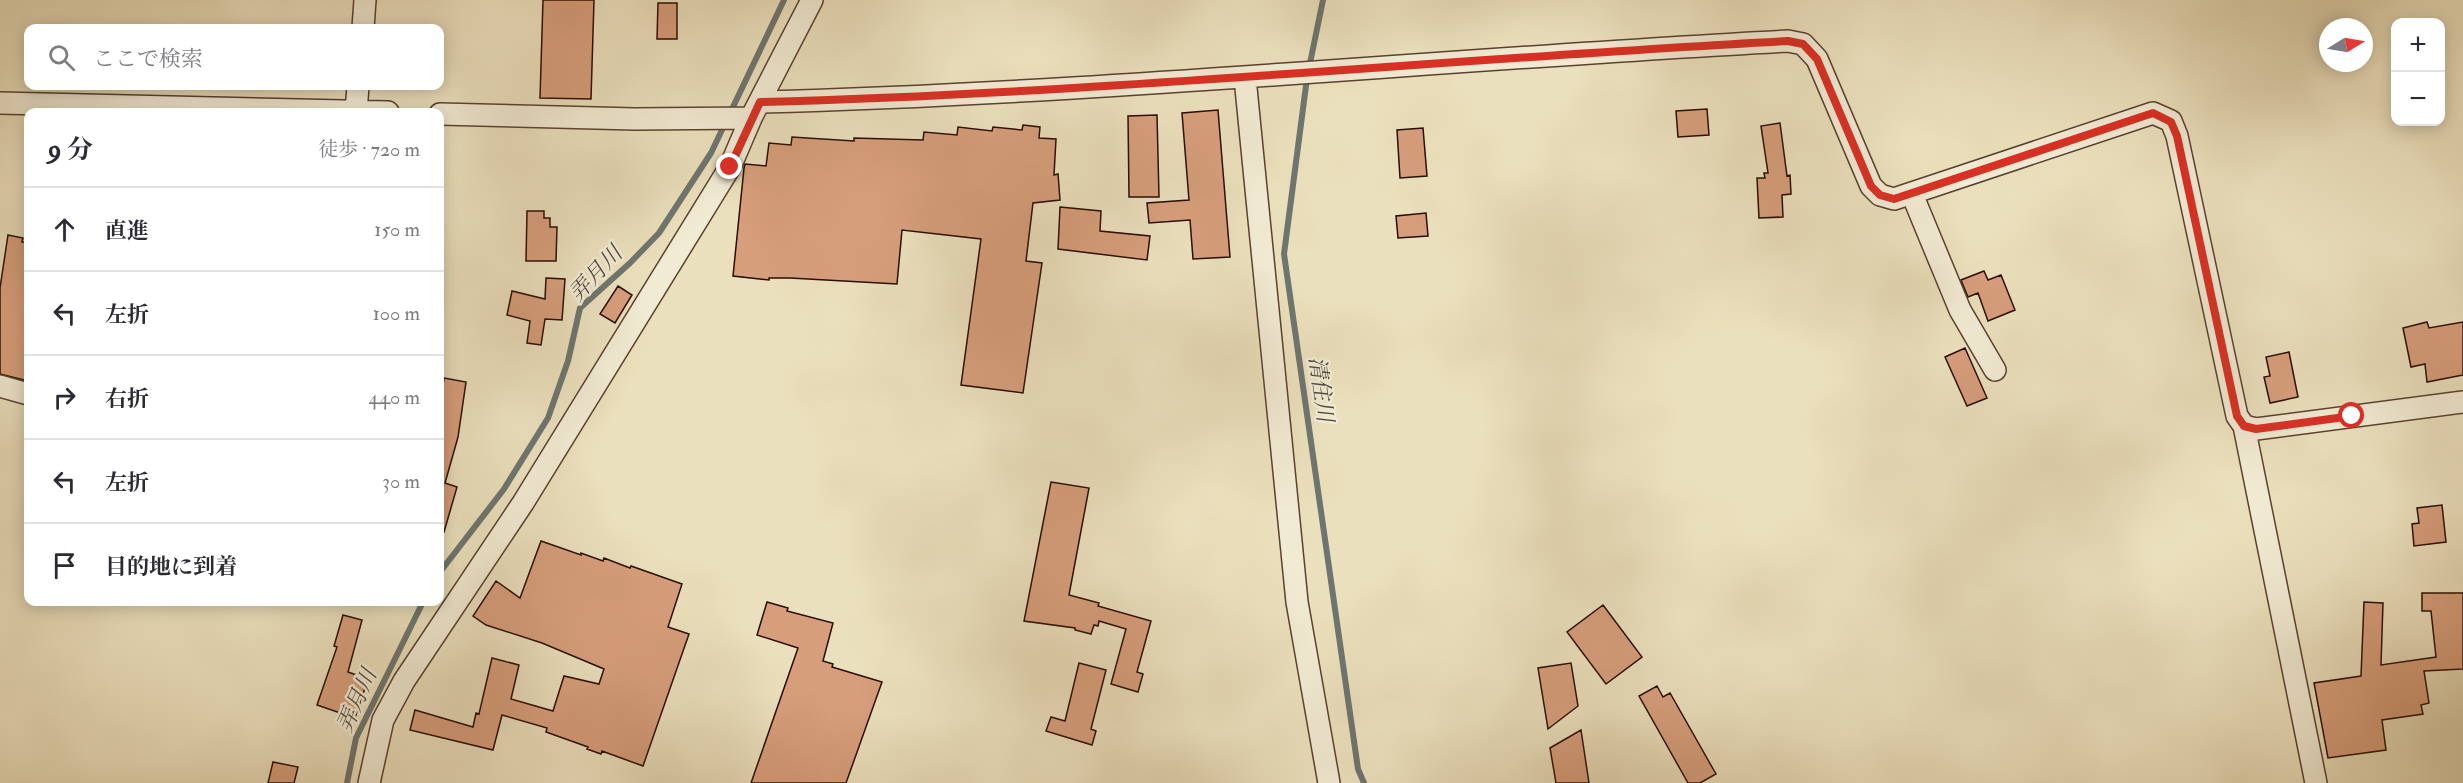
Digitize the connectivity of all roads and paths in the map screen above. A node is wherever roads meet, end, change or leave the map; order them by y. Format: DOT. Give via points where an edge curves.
graph roads {
  1 [pos="365,0"];
  2 [pos="812,0"];
  3 [pos="363,24"];
  4 [pos="1245,78"];
  5 [pos="358,90"];
  6 [pos="0,103"];
  7 [pos="198,108"];
  8 [pos="356,108"];
  9 [pos="756,110"];
  10 [pos="444,114"];
  11 [pos="1912,194"];
  12 [pos="1995,370"];
  13 [pos="0,386"];
  14 [pos="24,393"];
  15 [pos="2463,402"];
  16 [pos="2244,426"];
  17 [pos="369,783"];
  18 [pos="1329,783"];
  19 [pos="2316,783"];
  1 -- 3 [label="street"];
  2 -- 9 [label="street"];
  4 -- 9 [label="street" via="838,100"];
  4 -- 11 [label="street" via="1788,41 1803,44 1817,59 1871,186 1880,195 1894,199"];
  4 -- 18 [label="street" via="1297,602"];
  5 -- 8 [label="street"];
  6 -- 7 [label="street"];
  9 -- 10 [label="street" via="623,118"];
  9 -- 17 [label="street" via="730,167 529,493 404,681 383,720"];
  11 -- 12 [label="street" via="1960,310"];
  11 -- 16 [label="street" via="2153,113 2171,122 2237,416"];
  13 -- 14 [label="street"];
  15 -- 16 [label="street" via="2256,429"];
  16 -- 19 [label="street"];
}
